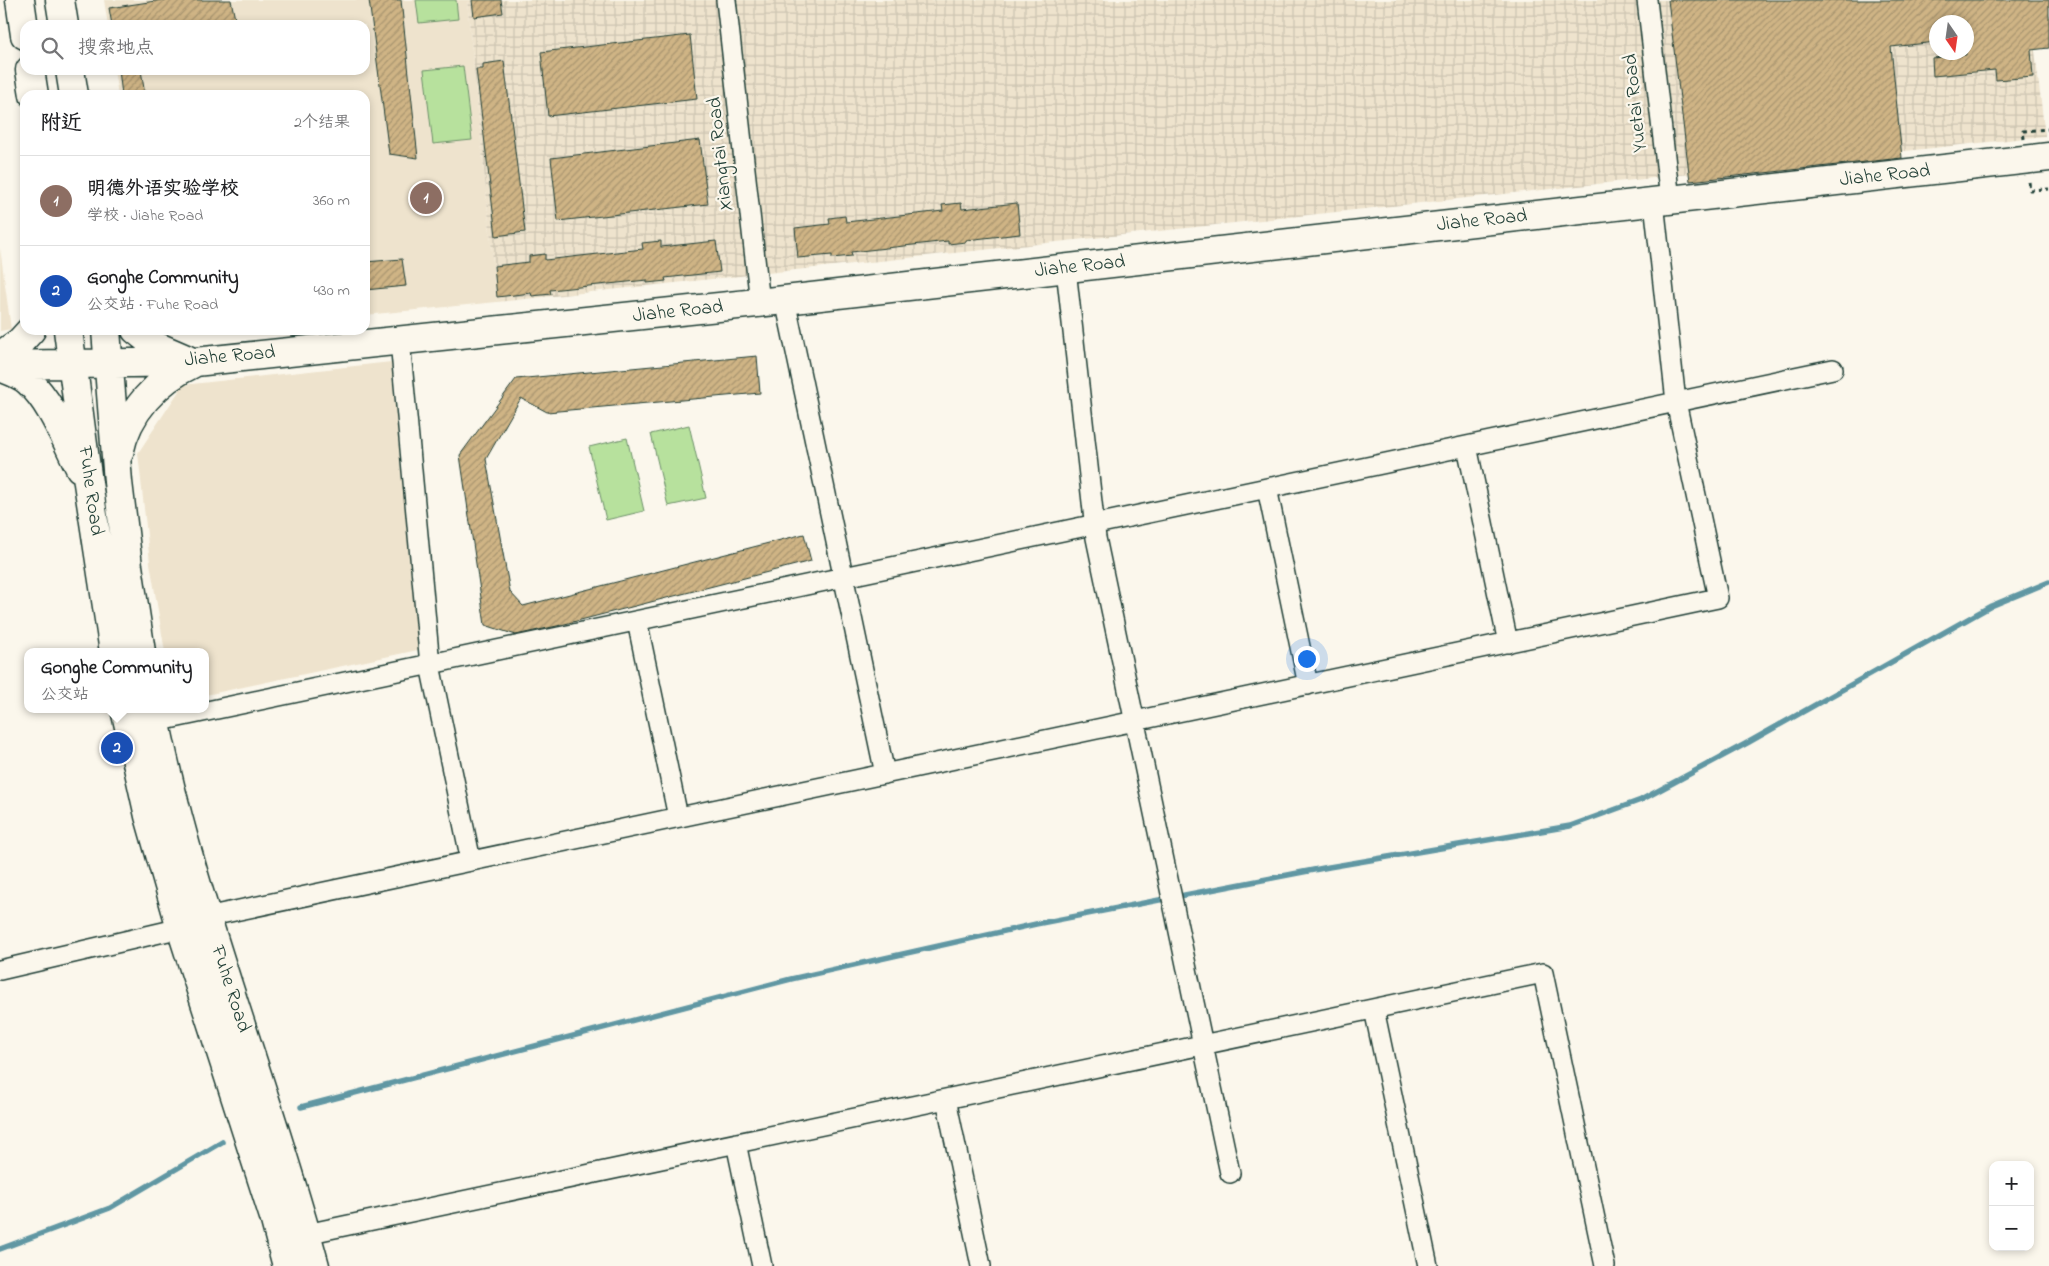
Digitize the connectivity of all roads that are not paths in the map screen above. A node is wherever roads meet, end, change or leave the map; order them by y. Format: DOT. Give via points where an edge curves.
graph roads {
  1 [pos="20,0"];
  2 [pos="60,0"];
  3 [pos="726,0"];
  4 [pos="1647,0"];
  5 [pos="23,20"];
  6 [pos="63,20"];
  7 [pos="31,75"];
  8 [pos="71,75"];
  9 [pos="33,90"];
  10 [pos="73,90"];
  11 [pos="2049,157"];
  12 [pos="1662,201"];
  13 [pos="1066,269"];
  14 [pos="773,302"];
  15 [pos="26,335"];
  16 [pos="69,335"];
  17 [pos="107,335"];
  18 [pos="142,335"];
  19 [pos="400,341"];
  20 [pos="0,356"];
  21 [pos="195,362"];
  22 [pos="110,363"];
  23 [pos="73,364"];
  24 [pos="0,366"];
  25 [pos="1833,369"];
  26 [pos="1676,402"];
  27 [pos="1467,446"];
  28 [pos="117,466"];
  29 [pos="88,483"];
  30 [pos="1267,488"];
  31 [pos="1094,525"];
  32 [pos="844,578"];
  33 [pos="637,621"];
  34 [pos="1508,643"];
  35 [pos="113,648"];
  36 [pos="140,648"];
  37 [pos="430,665"];
  38 [pos="1308,685"];
  39 [pos="209,706"];
  40 [pos="126,713"];
  41 [pos="170,713"];
  42 [pos="154,716"];
  43 [pos="1135,721"];
  44 [pos="885,774"];
  45 [pos="678,817"];
  46 [pos="471,861"];
  47 [pos="206,917"];
  48 [pos="181,928"];
  49 [pos="0,970"];
  50 [pos="1374,1009"];
  51 [pos="1203,1045"];
  52 [pos="946,1099"];
  53 [pos="736,1143"];
  54 [pos="1230,1173"];
  55 [pos="306,1234"];
  56 [pos="287,1266"];
  57 [pos="315,1266"];
  58 [pos="762,1266"];
  59 [pos="982,1266"];
  60 [pos="1428,1266"];
  61 [pos="1605,1266"];
  1 -- 5 [label="main road"];
  2 -- 6 [label="main road"];
  3 -- 14 [label="street, Xiangtai Road"];
  4 -- 12 [label="street, Yuetai Road"];
  7 -- 9 [label="main road"];
  8 -- 10 [label="main road"];
  11 -- 12 [label="main road, Jiahe Road"];
  12 -- 13 [label="main road, Jiahe Road"];
  12 -- 26 [label="street, Yuetai Road"];
  13 -- 14 [label="main road, Jiahe Road"];
  13 -- 31 [label="street"];
  14 -- 19 [label="main road, Jiahe Road"];
  14 -- 32 [label="street, Xiangtai Road"];
  15 -- 20 [label="main road"];
  16 -- 23 [label="main road, Fuhe Road"];
  17 -- 22 [label="main road, Fuhe Road"];
  18 -- 21 [label="main road" via="175,356"];
  19 -- 21 [label="main road, Jiahe Road"];
  19 -- 37 [label="street"];
  21 -- 22 [label="main road, Jiahe Road"];
  21 -- 28 [label="main road" via="162,382 136,411"];
  22 -- 23 [label="main road, Jiahe Road"];
  22 -- 28 [label="main road, Fuhe Road"];
  23 -- 24 [label="main road, Jiahe Road"];
  23 -- 29 [label="main road, Fuhe Road"];
  24 -- 29 [label="main road" via="14,372 38,392"];
  25 -- 26 [label="street"];
  26 -- 27 [label="street"];
  26 -- 34 [label="street, Yuetai Road" via="1718,598"];
  27 -- 30 [label="street"];
  27 -- 34 [label="street"];
  28 -- 36 [label="main road, Fuhe Road"];
  29 -- 35 [label="main road, Fuhe Road"];
  30 -- 31 [label="street"];
  30 -- 38 [label="street"];
  31 -- 32 [label="street"];
  31 -- 43 [label="street"];
  32 -- 33 [label="street"];
  32 -- 44 [label="street, Xiangtai Road"];
  33 -- 37 [label="street"];
  33 -- 45 [label="street"];
  34 -- 38 [label="street"];
  37 -- 39 [label="street"];
  37 -- 46 [label="street"];
  38 -- 43 [label="street"];
  40 -- 48 [label="main road, Fuhe Road" via="149,816"];
  41 -- 42 [label="street"];
  42 -- 47 [label="main road, Fuhe Road" via="175,809"];
  43 -- 44 [label="street"];
  43 -- 51 [label="street"];
  44 -- 45 [label="street"];
  45 -- 46 [label="street"];
  46 -- 47 [label="street"];
  47 -- 55 [label="main road, Fuhe Road"];
  48 -- 49 [label="street"];
  48 -- 56 [label="main road, Fuhe Road"];
  50 -- 51 [label="street"];
  50 -- 60 [label="street"];
  50 -- 61 [label="street" via="1543,973"];
  51 -- 52 [label="street"];
  51 -- 54 [label="street"];
  52 -- 53 [label="street"];
  52 -- 59 [label="street"];
  53 -- 55 [label="street"];
  53 -- 58 [label="street"];
  55 -- 57 [label="main road, Fuhe Road"];
}
